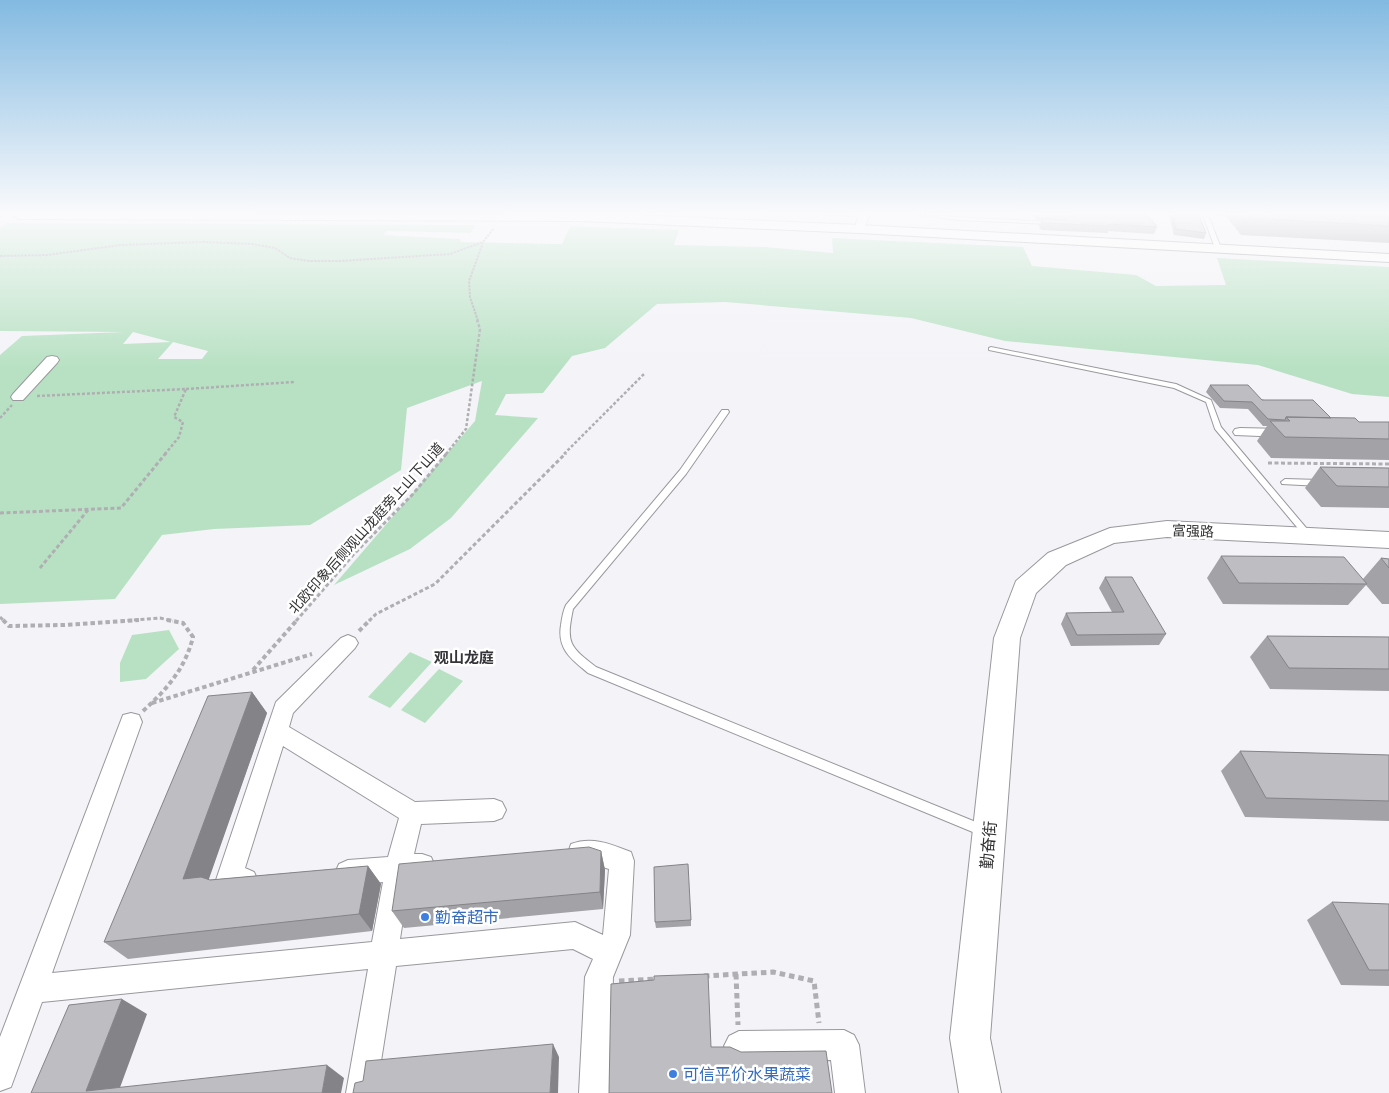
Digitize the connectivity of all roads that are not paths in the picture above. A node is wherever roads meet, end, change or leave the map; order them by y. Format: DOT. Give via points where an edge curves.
graph roads {
  1 [pos="991,349"];
  2 [pos="52,360"];
  3 [pos="18,397"];
  4 [pos="725,412"];
  5 [pos="1240,432"];
  6 [pos="1299,433"];
  7 [pos="1285,482"];
  8 [pos="1332,483"];
  9 [pos="1309,536"];
  10 [pos="1389,540"];
  11 [pos="1021,599"];
  12 [pos="348,643"];
  13 [pos="131,722"];
  14 [pos="277,730"];
  15 [pos="494,810"];
  16 [pos="412,813"];
  17 [pos="989,833"];
  18 [pos="554,855"];
  19 [pos="447,864"];
  20 [pos="398,868"];
  21 [pos="322,875"];
  22 [pos="266,880"];
  23 [pos="609,953"];
  24 [pos="32,989"];
  25 [pos="739,1046"];
  26 [pos="0,1076"];
  27 [pos="361,1093"];
  28 [pos="594,1093"];
  29 [pos="850,1093"];
  30 [pos="980,1093"];
  1 -- 9 [label="lane" via="1176,386 1209,401 1218,427"];
  2 -- 3 [label="street"];
  4 -- 17 [label="lane" via="683,472 569,608 563,634 569,651 592,670"];
  5 -- 6 [label="street"];
  7 -- 8 [label="lane"];
  9 -- 10 [label="street, 富强路"];
  9 -- 11 [label="street, 富强路" via="1167,529 1110,536 1056,559 1025,588"];
  11 -- 17 [label="street, 勤奋街" via="1007,638"];
  12 -- 14 [label="street" via="284,708"];
  13 -- 24 [label="street"];
  14 -- 16 [label="street"];
  14 -- 22 [label="street" via="228,883"];
  15 -- 16 [label="street"];
  16 -- 20 [label="street"];
  17 -- 30 [label="street, 勤奋街" via="970,1038"];
  18 -- 23 [label="street" via="593,852 622,861 617,935"];
  19 -- 20 [label="street"];
  20 -- 21 [label="street"];
  20 -- 27 [label="street"];
  23 -- 24 [label="street" via="575,935"];
  23 -- 28 [label="street" via="598,982"];
  24 -- 26 [label="street"];
  25 -- 29 [label="street" via="844,1045"];
}
